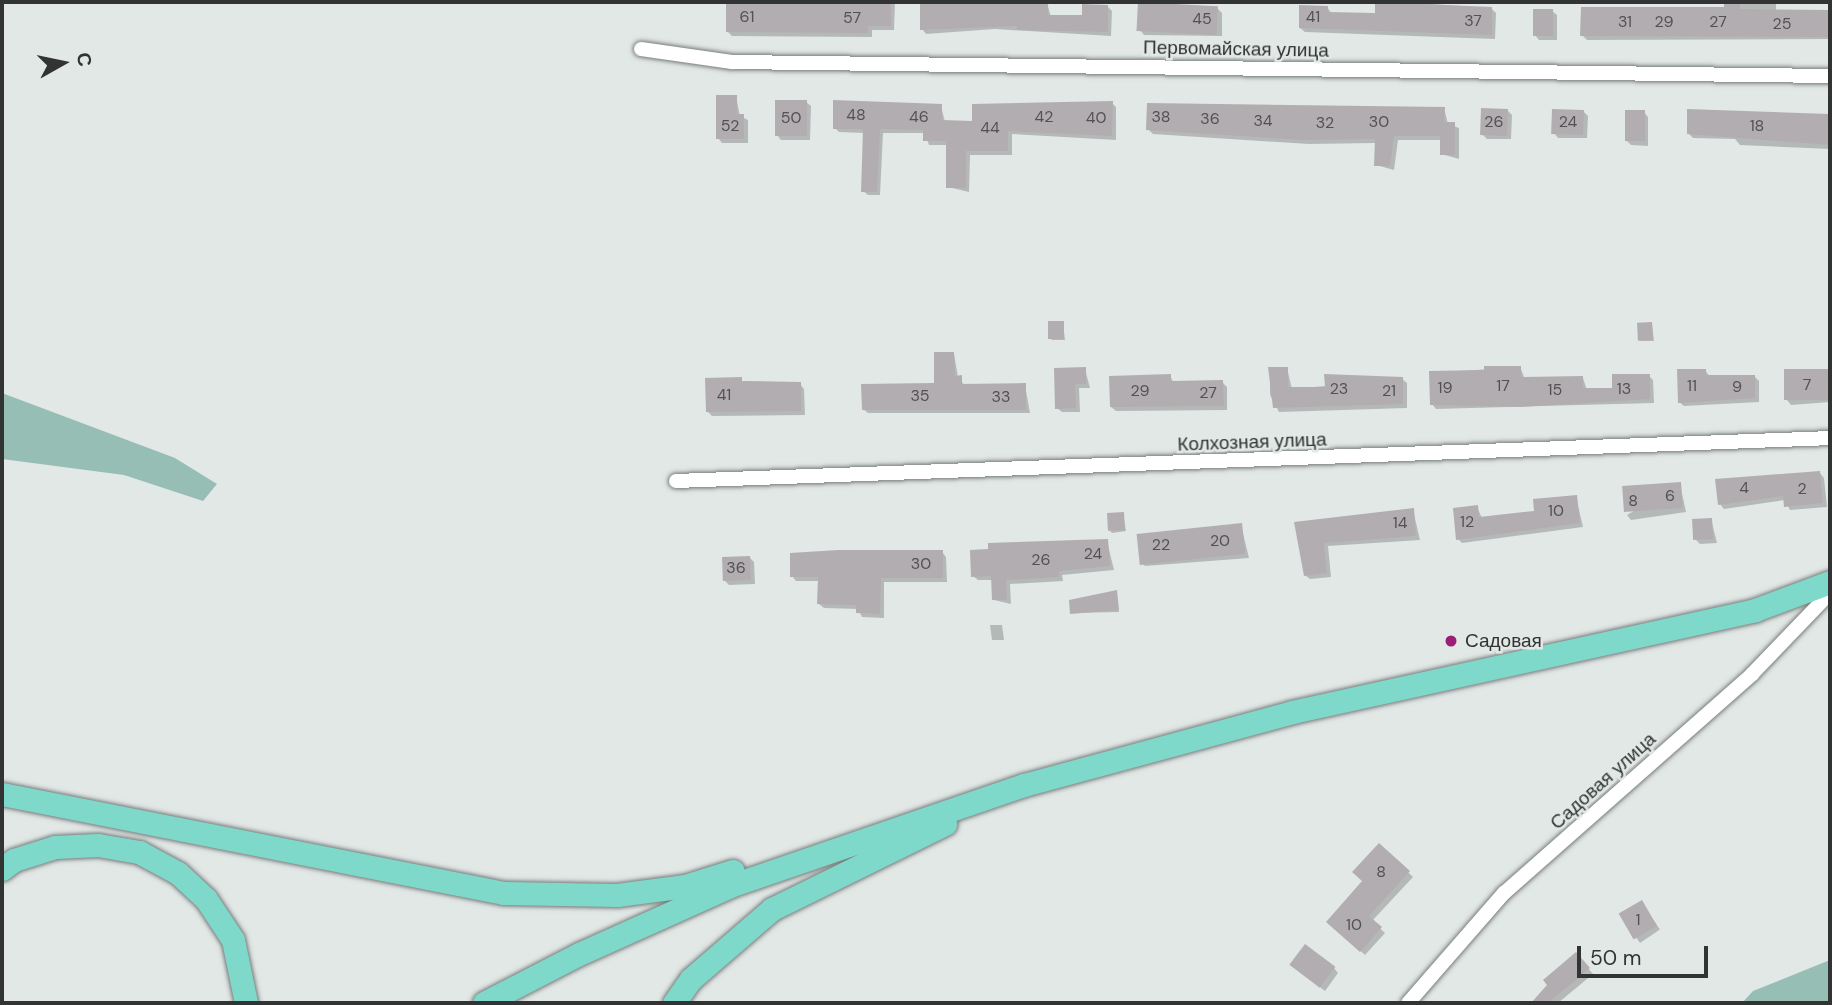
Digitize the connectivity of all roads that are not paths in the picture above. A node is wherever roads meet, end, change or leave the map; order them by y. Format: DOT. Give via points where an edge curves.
graph roads {
  1 [pos="641,49"];
  2 [pos="1830,76"];
  3 [pos="1830,438"];
  4 [pos="676,481"];
  5 [pos="1830,582"];
  6 [pos="1830,593"];
  7 [pos="1024,786"];
  8 [pos="2,794"];
  9 [pos="952,808"];
  10 [pos="2,869"];
  11 [pos="246,1003"];
  12 [pos="484,1003"];
  13 [pos="674,1003"];
  14 [pos="1408,1003"];
  1 -- 2 [label="street, Первомайская улица" via="732,62"];
  3 -- 4 [label="street, Колхозная улица"];
  5 -- 7 [label="main road" via="1755,610 1292,712"];
  6 -- 14 [label="street, Садовая улица" via="1752,674 1504,893"];
  7 -- 9 [label="main road"];
  7 -- 13 [label="main road" via="772,909 691,979"];
  8 -- 9 [label="main road" via="505,893 617,895 685,886 864,830"];
  9 -- 12 [label="main road" via="730,886"];
  10 -- 11 [label="main road" via="55,847 98,845 139,852 178,873 206,899 233,940"];
}
